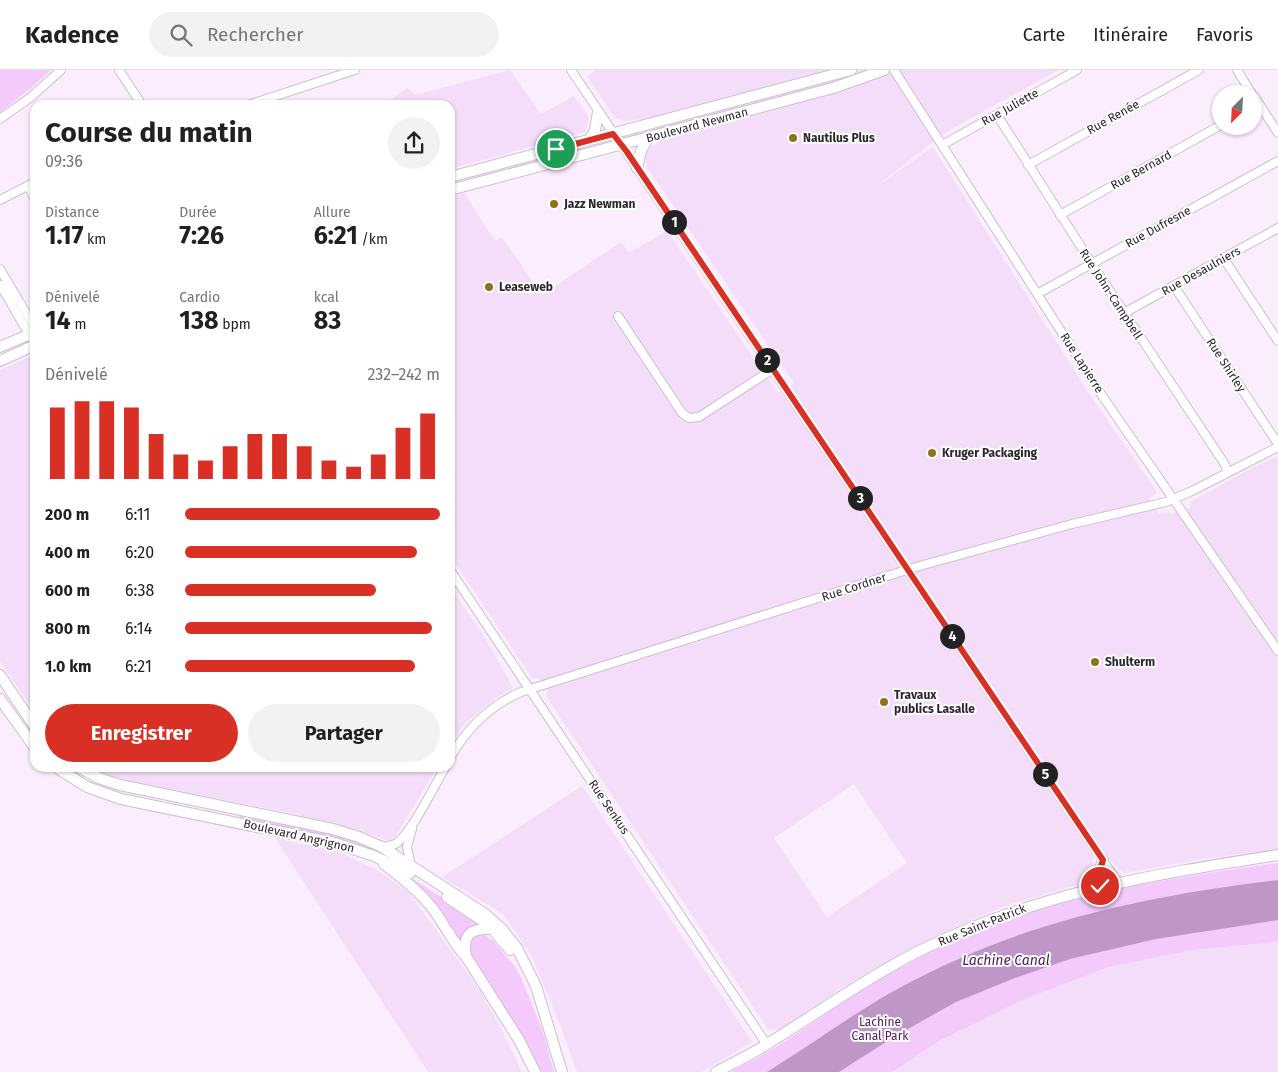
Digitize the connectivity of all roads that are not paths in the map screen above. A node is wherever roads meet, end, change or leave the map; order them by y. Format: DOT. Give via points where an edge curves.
graph roads {
  1 [pos="61,70"];
  2 [pos="119,70"];
  3 [pos="355,70"];
  4 [pos="570,70"];
  5 [pos="851,70"];
  6 [pos="884,70"];
  7 [pos="894,70"];
  8 [pos="1077,70"];
  9 [pos="1199,70"];
  10 [pos="1237,70"];
  11 [pos="1247,85"];
  12 [pos="139,100"];
  13 [pos="263,100"];
  14 [pos="598,112"];
  15 [pos="1262,113"];
  16 [pos="996,115"];
  17 [pos="0,119"];
  18 [pos="1212,130"];
  19 [pos="1278,133"];
  20 [pos="613,134"];
  21 [pos="648,138"];
  22 [pos="589,140"];
  23 [pos="622,145"];
  24 [pos="942,145"];
  25 [pos="1278,161"];
  26 [pos="1028,165"];
  27 [pos="638,168"];
  28 [pos="455,176"];
  29 [pos="30,185"];
  30 [pos="455,189"];
  31 [pos="0,200"];
  32 [pos="1060,215"];
  33 [pos="1276,232"];
  34 [pos="1224,259"];
  35 [pos="1092,264"];
  36 [pos="0,269"];
  37 [pos="0,285"];
  38 [pos="1174,286"];
  39 [pos="1038,294"];
  40 [pos="1124,314"];
  41 [pos="618,316"];
  42 [pos="30,328"];
  43 [pos="30,330"];
  44 [pos="30,337"];
  45 [pos="30,339"];
  46 [pos="1278,341"];
  47 [pos="0,347"];
  48 [pos="0,361"];
  49 [pos="773,369"];
  50 [pos="1278,446"];
  51 [pos="1228,472"];
  52 [pos="1174,499"];
  53 [pos="908,570"];
  54 [pos="455,578"];
  55 [pos="1278,651"];
  56 [pos="0,675"];
  57 [pos="529,689"];
  58 [pos="0,699"];
  59 [pos="30,720"];
  60 [pos="30,741"];
  61 [pos="455,750"];
  62 [pos="63,772"];
  63 [pos="87,772"];
  64 [pos="443,772"];
  65 [pos="414,822"];
  66 [pos="382,847"];
  67 [pos="374,856"];
  68 [pos="1278,856"];
  69 [pos="1103,860"];
  70 [pos="411,866"];
  71 [pos="1116,883"];
  72 [pos="1091,889"];
  73 [pos="493,930"];
  74 [pos="467,958"];
  75 [pos="543,1010"];
  76 [pos="767,1045"];
  77 [pos="535,1072"];
  78 [pos="562,1072"];
  79 [pos="716,1072"];
  1 -- 17 [label="street"];
  2 -- 12 [label="street"];
  3 -- 13 [label="street"];
  4 -- 14 [label="street"];
  5 -- 20 [label="main road, Boulevard Newman"];
  6 -- 21 [label="main road, Boulevard Newman" via="841,86"];
  7 -- 24 [label="street, Rue Lapierre"];
  8 -- 16 [label="street, Rue Juliette"];
  9 -- 26 [label="street, Rue Renée"];
  10 -- 11 [label="street"];
  14 -- 20 [label="street"];
  14 -- 22 [label="main road" via="595,130"];
  15 -- 19 [label="street"];
  16 -- 24 [label="street, Rue Juliette"];
  16 -- 26 [label="street, Rue John-Campbell"];
  18 -- 32 [label="street, Rue Bernard"];
  20 -- 22 [label="main road, Boulevard Newman"];
  20 -- 23 [label="street"];
  21 -- 23 [label="main road, Boulevard Newman"];
  21 -- 27 [label="main road" via="641,151"];
  22 -- 28 [label="main road, Boulevard Newman"];
  23 -- 27 [label="street"];
  23 -- 30 [label="main road, Boulevard Newman"];
  24 -- 39 [label="street, Rue Lapierre"];
  25 -- 35 [label="street, Rue Dufresne"];
  26 -- 32 [label="street, Rue John-Campbell"];
  27 -- 49 [label="street"];
  29 -- 31 [label="street"];
  32 -- 35 [label="street, Rue John-Campbell"];
  33 -- 34 [label="street, Rue Desaulniers"];
  34 -- 38 [label="street, Rue Desaulniers"];
  34 -- 46 [label="street"];
  35 -- 39 [label="street, Rue Dufresne"];
  35 -- 40 [label="street, Rue John-Campbell"];
  36 -- 42 [label="street"];
  37 -- 43 [label="street"];
  38 -- 40 [label="street, Rue Desaulniers"];
  38 -- 50 [label="street, Rue Shirley"];
  39 -- 52 [label="street, Rue Lapierre" via="1103,397"];
  40 -- 51 [label="street, Rue John-Campbell"];
  41 -- 49 [label="street" via="682,413 689,418 699,417"];
  44 -- 47 [label="main road"];
  45 -- 48 [label="main road"];
  49 -- 53 [label="street"];
  50 -- 51 [label="street, Rue Cordner"];
  51 -- 52 [label="street, Rue Cordner"];
  52 -- 53 [label="street, Rue Cordner"];
  52 -- 55 [label="street, Rue Lapierre"];
  53 -- 57 [label="street, Rue Cordner"];
  53 -- 69 [label="street"];
  54 -- 57 [label="street, Rue Senkus"];
  56 -- 59 [label="main road"];
  57 -- 61 [label="street, Rue Cordner" via="485,713 468,730"];
  57 -- 76 [label="street, Rue Senkus"];
  58 -- 60 [label="main road"];
  62 -- 67 [label="main road, Boulevard Angrignon" via="80,783 121,799 335,842"];
  63 -- 66 [label="main road, Boulevard Angrignon" via="120,785 333,829"];
  64 -- 65 [label="street"];
  65 -- 66 [label="street" via="397,844"];
  65 -- 70 [label="street" via="407,845"];
  66 -- 70 [label="main road, Boulevard Angrignon"];
  67 -- 73 [label="main road, Boulevard Angrignon" via="399,866"];
  67 -- 74 [label="main road" via="426,900"];
  68 -- 71 [label="main road, Rue Saint-Patrick"];
  69 -- 71 [label="street"];
  69 -- 72 [label="main road"];
  70 -- 75 [label="main road, Boulevard Angrignon" via="485,914 502,929 525,962"];
  71 -- 72 [label="main road, Rue Saint-Patrick"];
  72 -- 76 [label="main road, Rue Saint-Patrick" via="1005,914 933,944 850,990"];
  73 -- 74 [label="main road" via="476,930 468,936 464,946"];
  73 -- 75 [label="main road, Boulevard Angrignon" via="512,953"];
  74 -- 77 [label="main road" via="519,1040"];
  75 -- 78 [label="main road, Boulevard Angrignon"];
  76 -- 79 [label="main road, Rue Saint-Patrick"];
}
